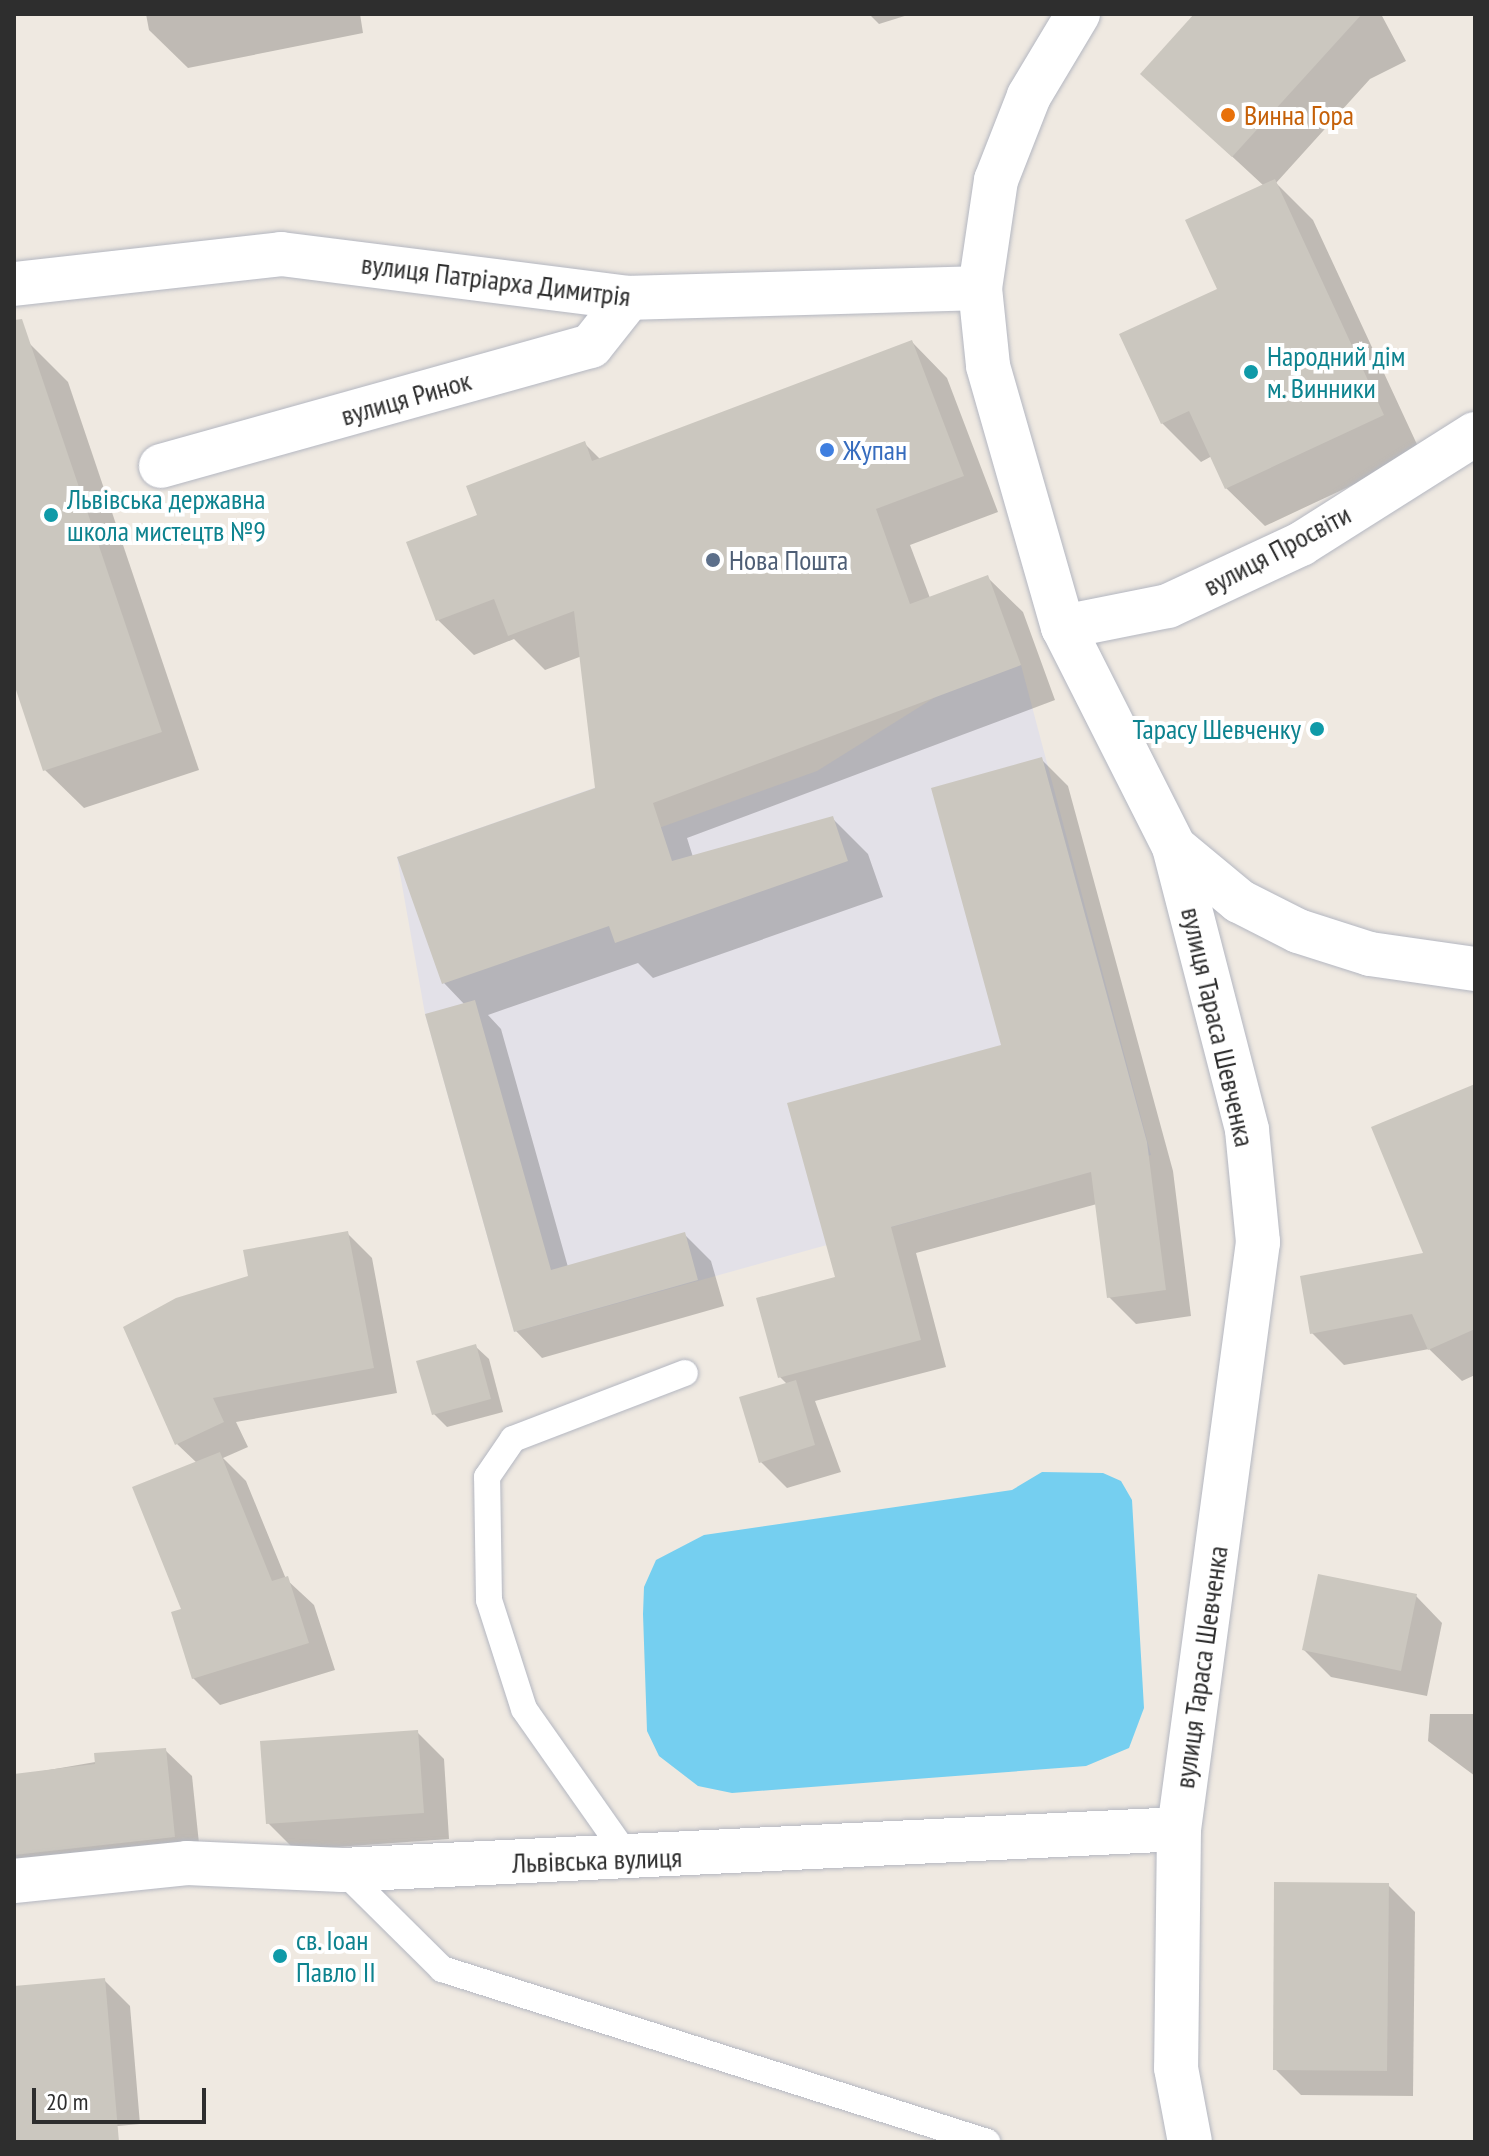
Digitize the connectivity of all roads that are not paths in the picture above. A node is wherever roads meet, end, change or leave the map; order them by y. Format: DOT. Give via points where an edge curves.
graph roads {
  1 [pos="1078,14"];
  2 [pos="14,284"];
  3 [pos="980,288"];
  4 [pos="629,298"];
  5 [pos="1475,434"];
  6 [pos="161,466"];
  7 [pos="1063,627"];
  8 [pos="1174,847"];
  9 [pos="1475,969"];
  10 [pos="685,1373"];
  11 [pos="1179,1829"];
  12 [pos="630,1860"];
  13 [pos="342,1870"];
  14 [pos="14,1881"];
  15 [pos="987,2142"];
  16 [pos="1190,2142"];
  1 -- 3 [label="street, вулиця Тараса Шевченка" via="1029,96 996,180"];
  2 -- 4 [label="street, вулиця Патріарха Димитрія" via="281,254"];
  3 -- 4 [label="street, вулиця Патріарха Димитрія"];
  3 -- 7 [label="street, вулиця Тараса Шевченка" via="988,366"];
  4 -- 6 [label="street, вулиця Ринок" via="591,346"];
  5 -- 7 [label="street, вулиця Просвіти" via="1287,550 1168,606"];
  7 -- 8 [label="street, вулиця Тараса Шевченка"];
  8 -- 9 [label="street" via="1239,901 1298,931 1370,954"];
  8 -- 11 [label="street, вулиця Тараса Шевченка" via="1247,1130 1258,1242"];
  10 -- 12 [label="lane" via="513,1439 487,1477 489,1600 524,1709"];
  11 -- 12 [label="street, Львівська вулиця"];
  11 -- 16 [label="street, вулиця Тараса Шевченка" via="1176,2068"];
  12 -- 13 [label="street, Львівська вулиця"];
  13 -- 14 [label="street, Львівська вулиця" via="187,1863"];
  13 -- 15 [label="lane" via="442,1969"];
}
